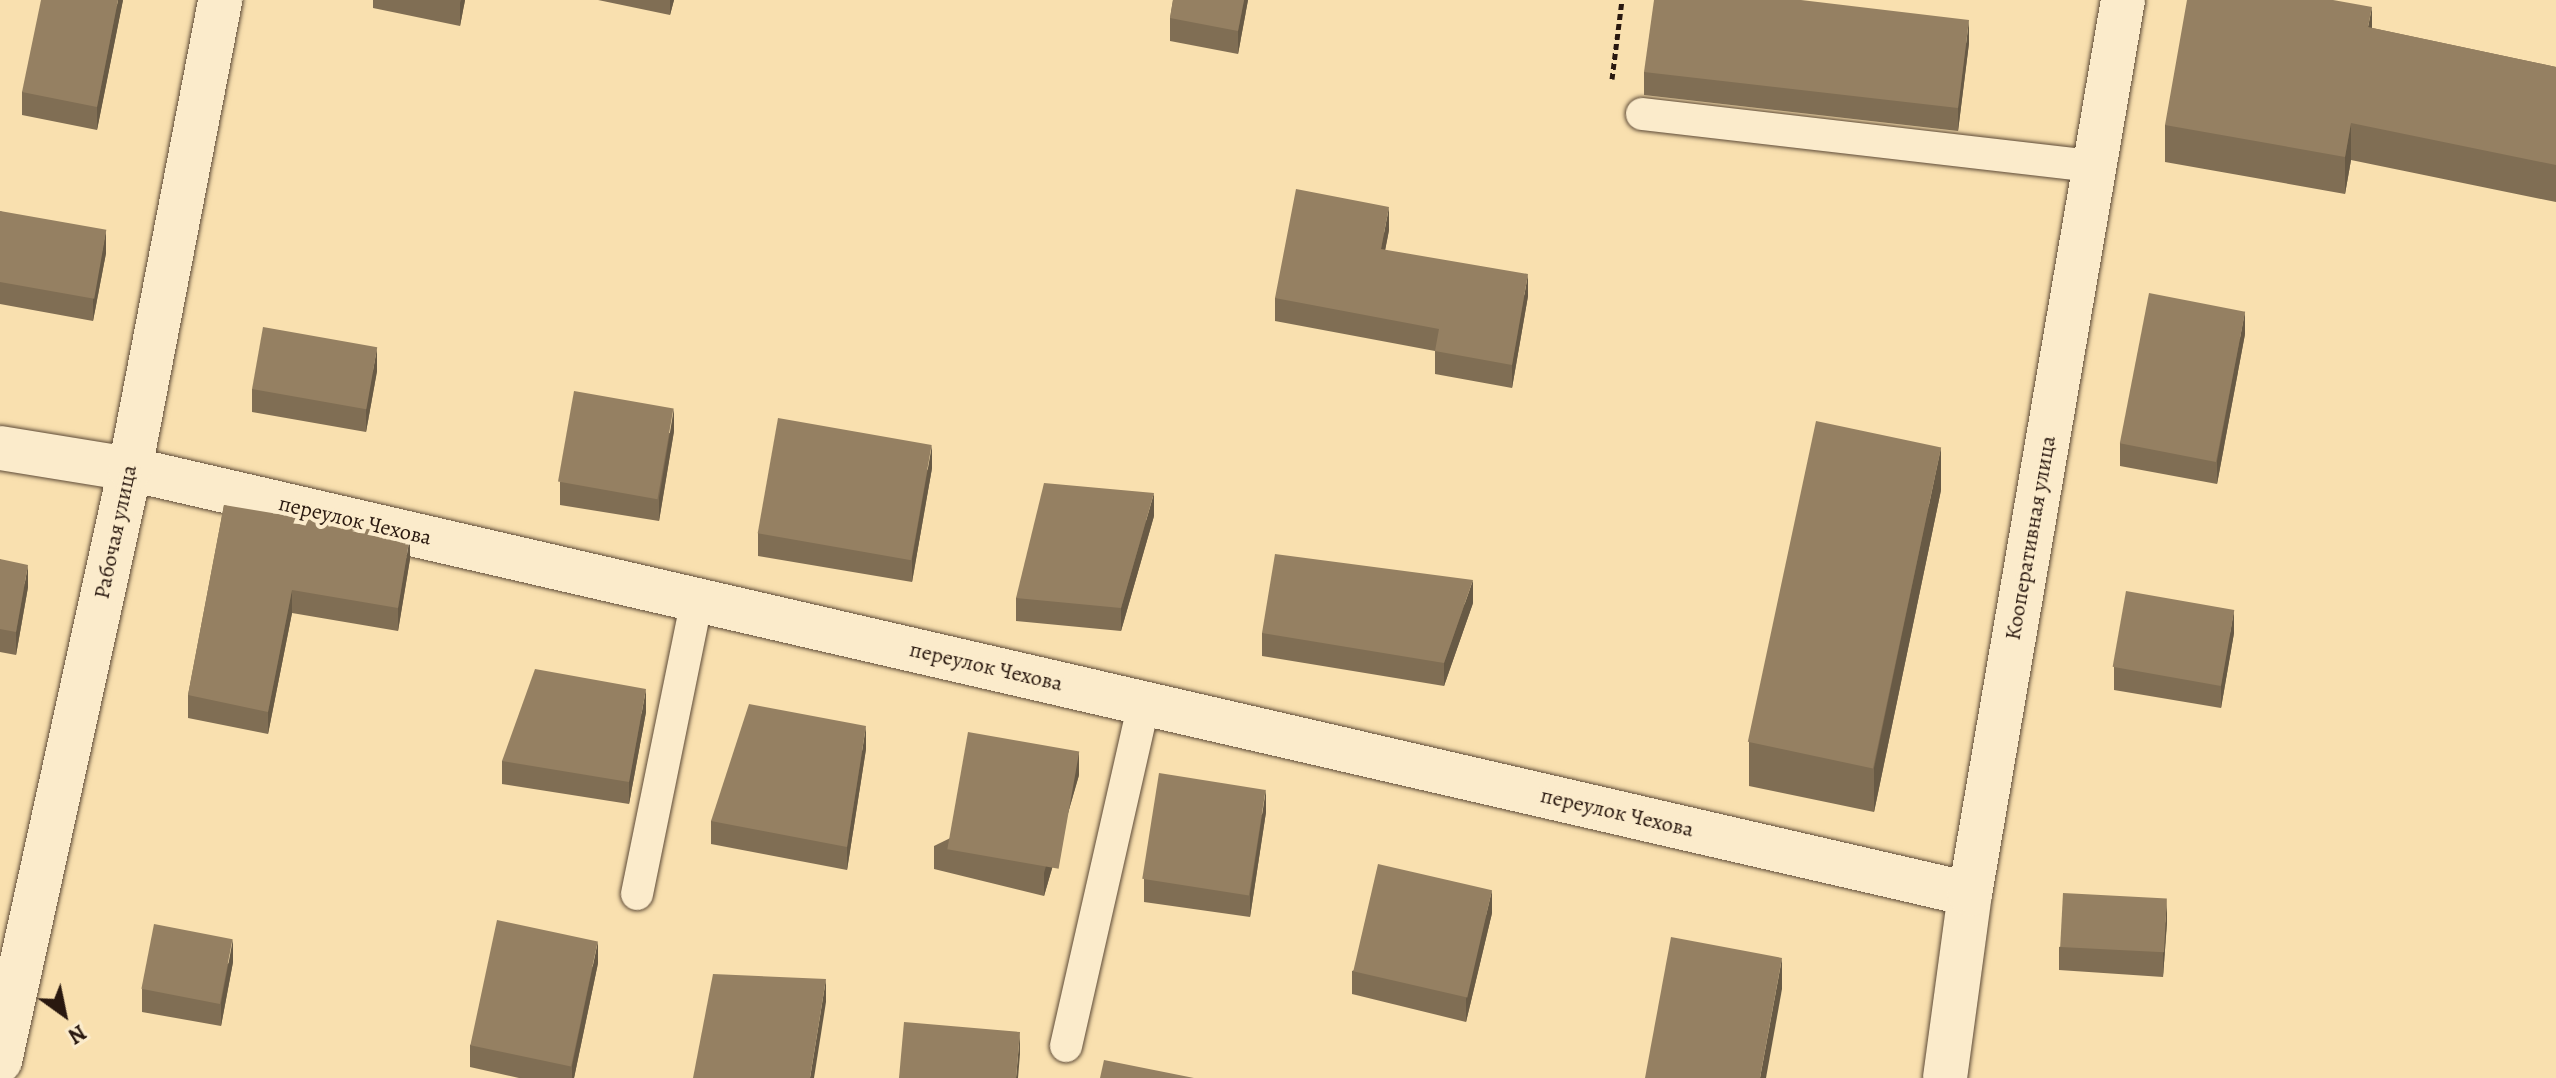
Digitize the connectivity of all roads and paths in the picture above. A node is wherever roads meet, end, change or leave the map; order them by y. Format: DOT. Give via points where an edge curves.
graph roads {
  1 [pos="220,0"];
  2 [pos="1622,0"];
  3 [pos="2123,0"];
  4 [pos="1642,114"];
  5 [pos="2094,166"];
  6 [pos="0,448"];
  7 [pos="130,469"];
  8 [pos="697,600"];
  9 [pos="1144,704"];
  10 [pos="637,894"];
  11 [pos="1970,894"];
  12 [pos="1066,1046"];
  13 [pos="0,1061"];
  14 [pos="1945,1078"];
  1 -- 7 [label="street, Рабочая улица"];
  2 -- 4 [label="path" via="1611,86"];
  3 -- 5 [label="street, Кооперативная улица"];
  4 -- 5 [label="lane"];
  5 -- 11 [label="street, Кооперативная улица"];
  6 -- 7 [label="street, переулок Чехова"];
  7 -- 8 [label="street, переулок Чехова"];
  7 -- 13 [label="street, Рабочая улица"];
  8 -- 9 [label="street, переулок Чехова"];
  8 -- 10 [label="lane"];
  9 -- 11 [label="street, переулок Чехова"];
  9 -- 12 [label="lane"];
  11 -- 14 [label="street, Кооперативная улица"];
}
